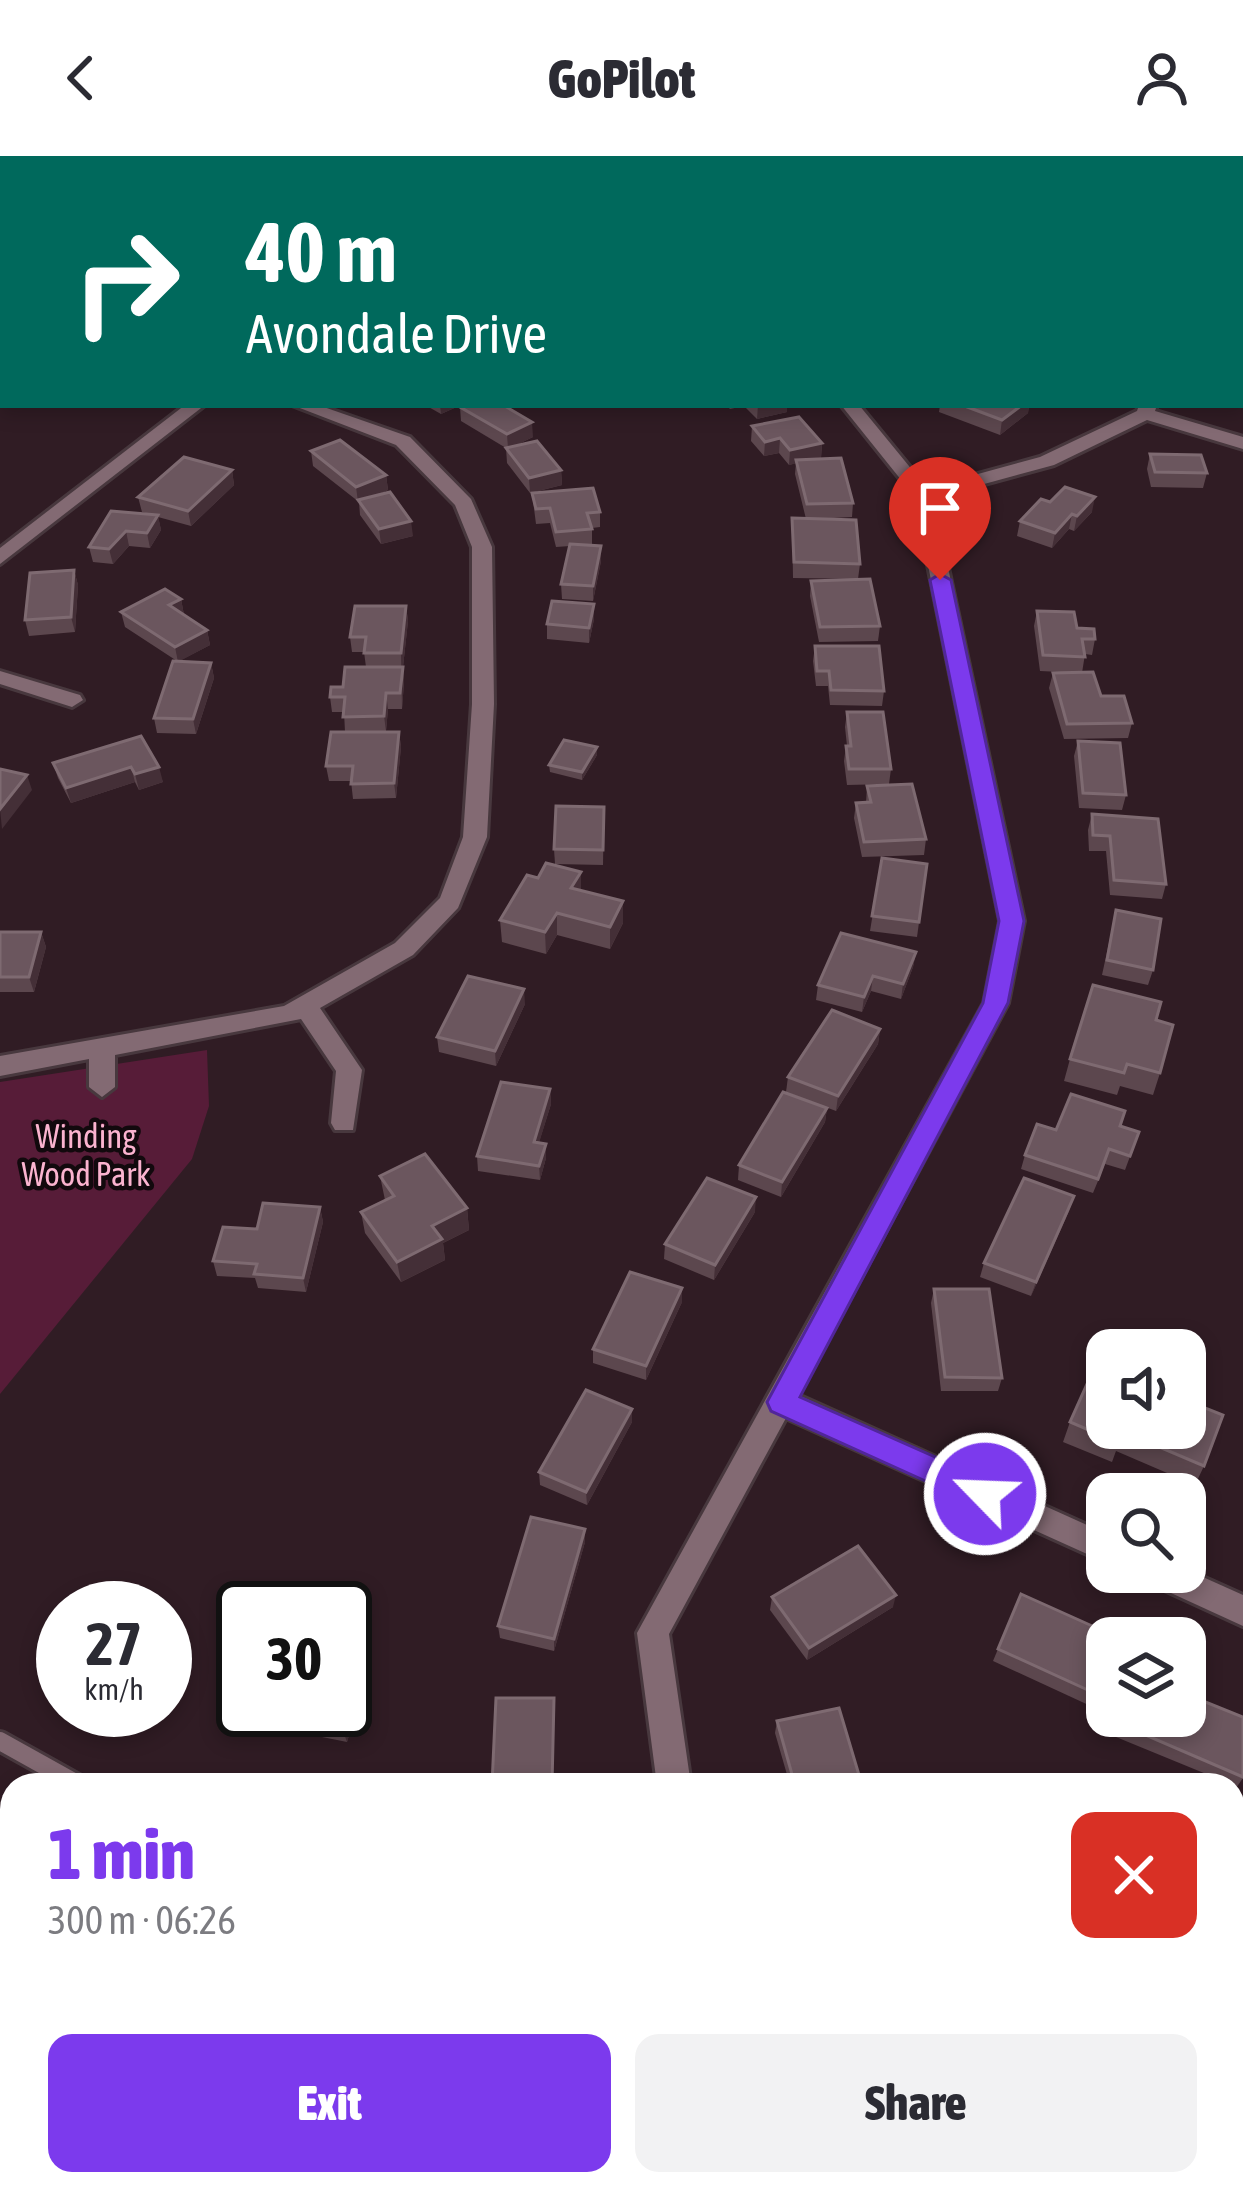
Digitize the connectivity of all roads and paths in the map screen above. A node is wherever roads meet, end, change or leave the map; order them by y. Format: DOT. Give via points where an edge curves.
graph roads {
  1 [pos="192,408"];
  2 [pos="310,408"];
  3 [pos="852,408"];
  4 [pos="1146,410"];
  5 [pos="1243,443"];
  6 [pos="922,495"];
  7 [pos="0,558"];
  8 [pos="0,676"];
  9 [pos="72,700"];
  10 [pos="304,1006"];
  11 [pos="102,1047"];
  12 [pos="0,1066"];
  13 [pos="102,1087"];
  14 [pos="344,1123"];
  15 [pos="782,1402"];
  16 [pos="1086,1540"];
  17 [pos="1205,1593"];
  18 [pos="1243,1610"];
  19 [pos="0,1741"];
  20 [pos="57,1773"];
  21 [pos="672,1773"];
  1 -- 7 [label="street"];
  2 -- 10 [label="street" via="403,441 464,503 482,547 483,704 475,837 450,902 404,949"];
  3 -- 6 [label="street"];
  4 -- 5 [label="street"];
  4 -- 6 [label="street" via="1047,461"];
  6 -- 15 [label="street" via="1012,921 996,1003"];
  8 -- 9 [label="street"];
  10 -- 11 [label="street"];
  10 -- 14 [label="street" via="349,1070"];
  11 -- 12 [label="street"];
  11 -- 13 [label="street"];
  15 -- 16 [label="street"];
  15 -- 21 [label="street" via="652,1633"];
  17 -- 18 [label="street"];
  19 -- 20 [label="lane"];
}
